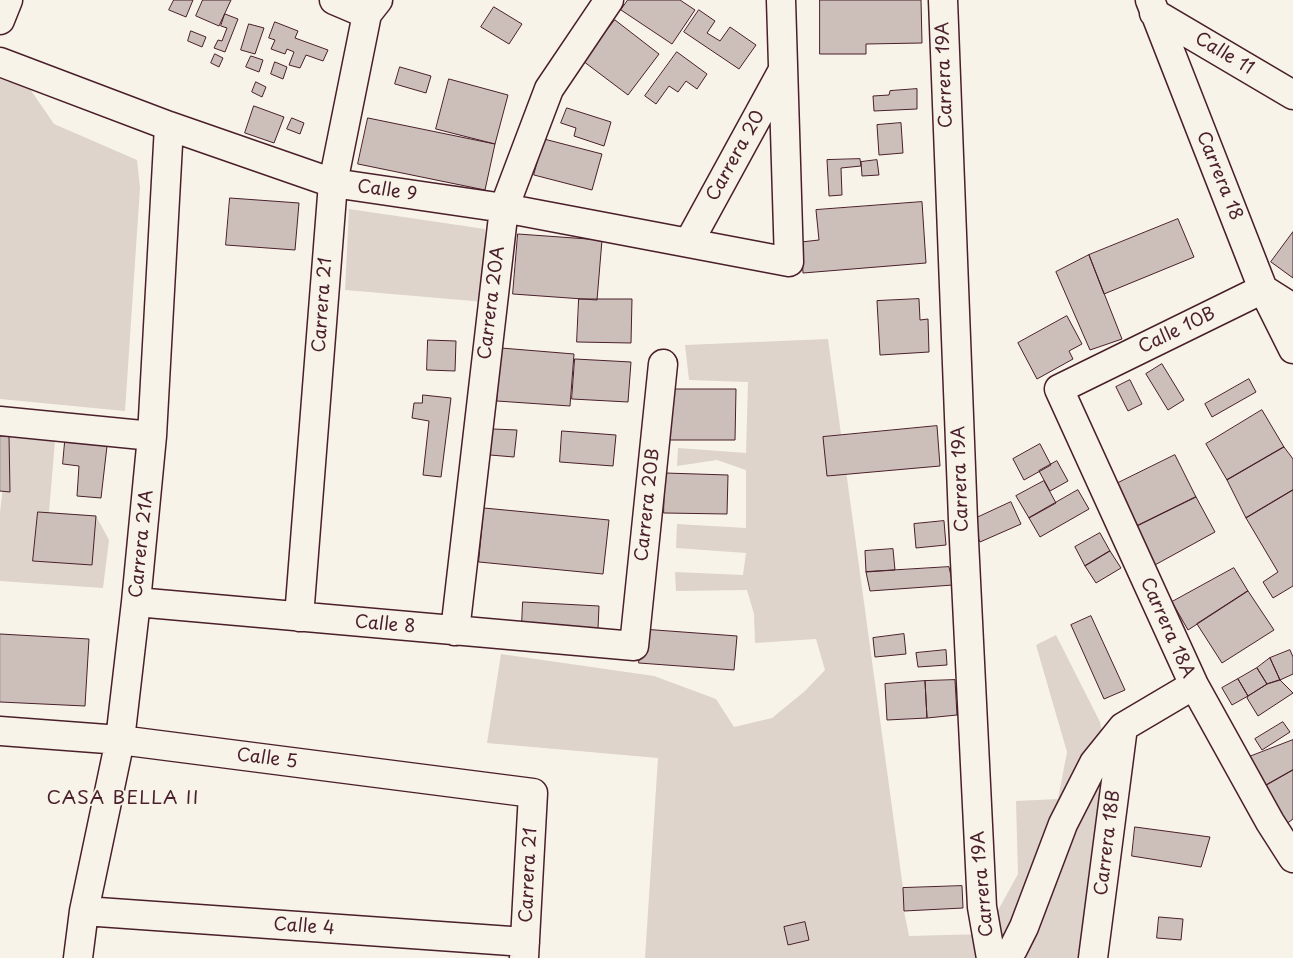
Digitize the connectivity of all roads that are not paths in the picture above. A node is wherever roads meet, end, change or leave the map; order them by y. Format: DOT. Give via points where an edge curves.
graph roads {
  1 [pos="8,0"];
  2 [pos="334,0"];
  3 [pos="609,0"];
  4 [pos="781,0"];
  5 [pos="942,0"];
  6 [pos="1152,6"];
  7 [pos="373,7"];
  8 [pos="0,20"];
  9 [pos="0,62"];
  10 [pos="784,69"];
  11 [pos="1293,95"];
  12 [pos="169,126"];
  13 [pos="333,183"];
  14 [pos="504,208"];
  15 [pos="689,242"];
  16 [pos="789,262"];
  17 [pos="1264,289"];
  18 [pos="1293,308"];
  19 [pos="1293,349"];
  20 [pos="663,364"];
  21 [pos="1059,389"];
  22 [pos="0,421"];
  23 [pos="152,436"];
  24 [pos="136,602"];
  25 [pos="299,617"];
  26 [pos="455,631"];
  27 [pos="634,646"];
  28 [pos="1194,685"];
  29 [pos="1123,727"];
  30 [pos="0,731"];
  31 [pos="120,740"];
  32 [pos="533,793"];
  33 [pos="1293,858"];
  34 [pos="84,911"];
  35 [pos="524,950"];
  36 [pos="78,958"];
  37 [pos="991,958"];
  38 [pos="1004,958"];
  39 [pos="1094,958"];
  1 -- 8 [label="street"];
  2 -- 7 [label="street"];
  3 -- 14 [label="street, Carrera 20A" via="549,89"];
  4 -- 10 [label="street, Carrera 20"];
  5 -- 37 [label="street, Carrera 19A" via="982,907"];
  6 -- 11 [label="street, Calle 11"];
  6 -- 17 [label="street, Carrera 18"];
  7 -- 13 [label="street, Carrera 21"];
  9 -- 12 [label="street, Calle 9"];
  10 -- 15 [label="street, Carrera 20"];
  10 -- 16 [label="street, Carrera 20"];
  12 -- 13 [label="street, Calle 9"];
  12 -- 23 [label="street, Carrera 21A"];
  13 -- 14 [label="street, Calle 9"];
  13 -- 25 [label="street, Carrera 21"];
  14 -- 15 [label="street, Calle 9"];
  14 -- 26 [label="street, Carrera 20A"];
  15 -- 16 [label="street, Calle 9"];
  17 -- 18 [label="street"];
  17 -- 19 [label="street, Carrera 18"];
  17 -- 21 [label="street, Calle 10B"];
  20 -- 27 [label="street, Carrera 20B"];
  21 -- 28 [label="street, Carrera 18A"];
  22 -- 23 [label="street"];
  23 -- 24 [label="street, Carrera 21A"];
  24 -- 25 [label="street, Calle 8"];
  24 -- 31 [label="street, Carrera 21A"];
  25 -- 26 [label="street, Calle 8"];
  26 -- 27 [label="street, Calle 8"];
  28 -- 29 [label="street, Carrera 19A"];
  28 -- 33 [label="street, Carrera 18A"];
  29 -- 38 [label="street, Carrera 19A" via="1094,763 1078,792 1024,927 1014,949"];
  29 -- 39 [label="street, Carrera 18B"];
  30 -- 31 [label="street, Calle 5"];
  31 -- 32 [label="street, Calle 5"];
  31 -- 34 [label="street, Carrera 21A"];
  32 -- 35 [label="street, Carrera 21"];
  34 -- 35 [label="street, Calle 4"];
  34 -- 36 [label="street, Carrera 21A"];
}
